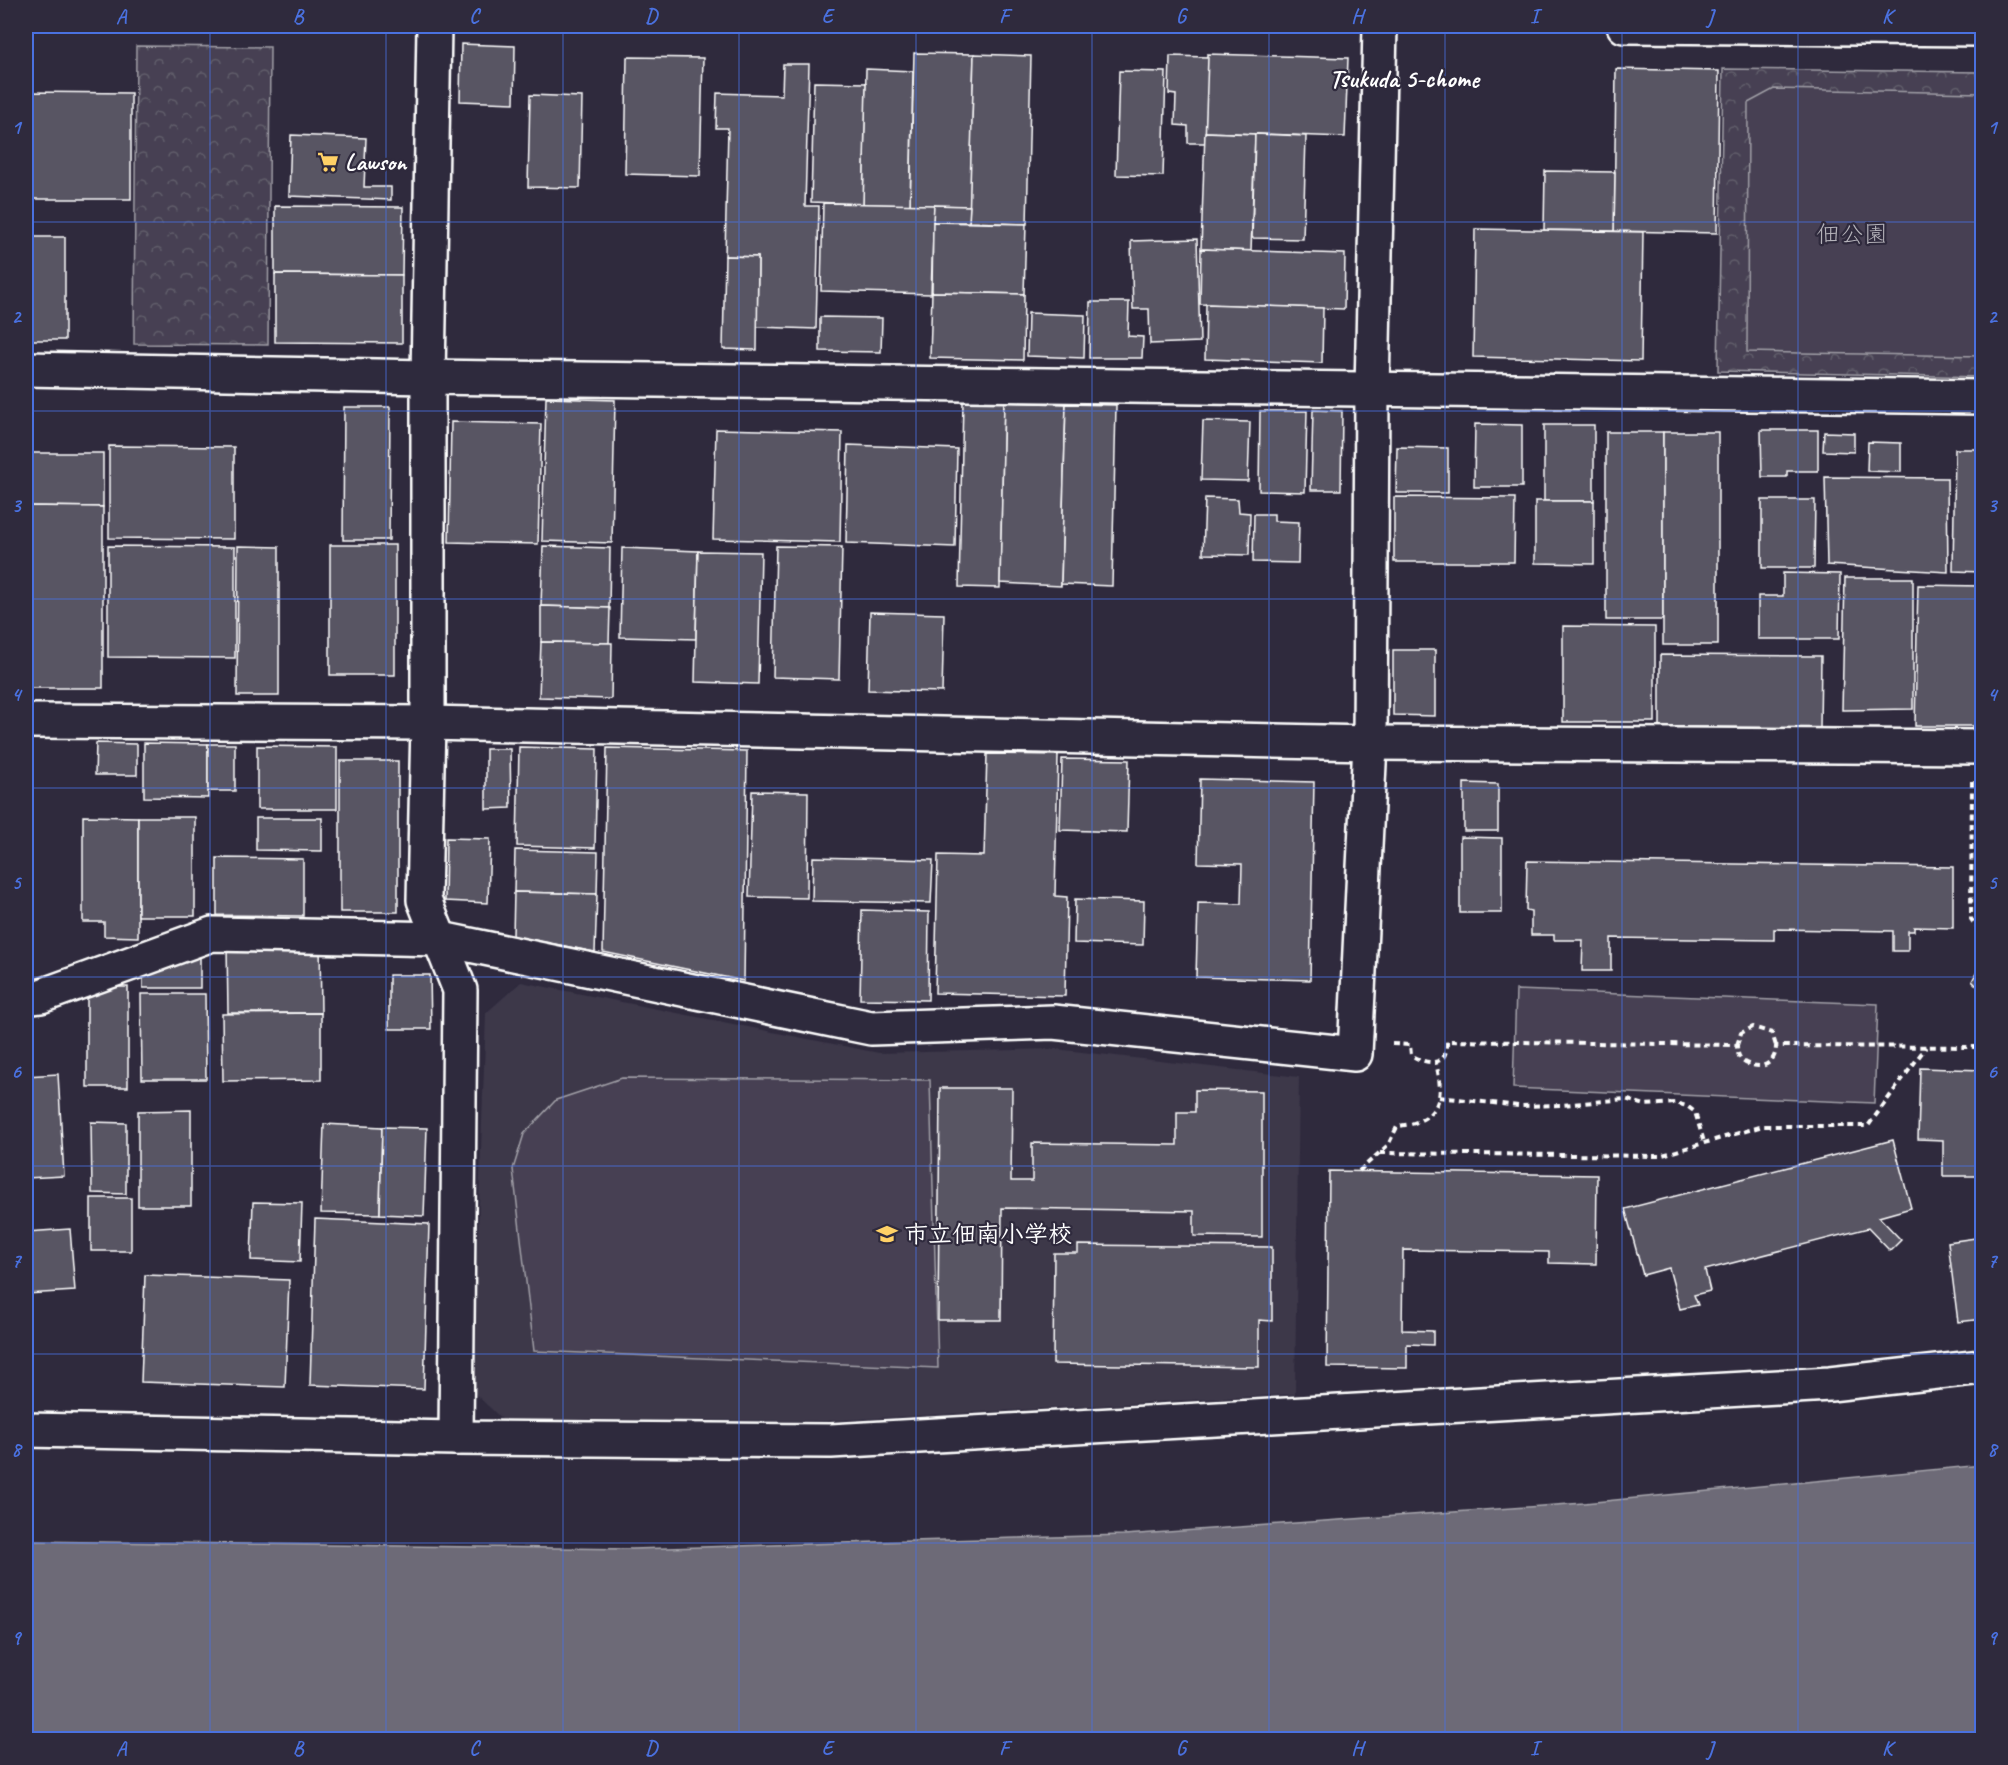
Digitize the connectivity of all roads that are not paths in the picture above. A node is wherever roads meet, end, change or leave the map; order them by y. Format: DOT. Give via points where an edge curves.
graph roads {
  1 [pos="434,26"];
  2 [pos="1380,26"];
  3 [pos="1624,26"];
  4 [pos="1983,29"];
  5 [pos="26,369"];
  6 [pos="428,377"];
  7 [pos="1372,390"];
  8 [pos="1983,397"];
  9 [pos="26,721"];
  10 [pos="428,723"];
  11 [pos="1370,743"];
  12 [pos="1977,759"];
  13 [pos="441,939"];
  14 [pos="26,998"];
  15 [pos="1983,1367"];
  16 [pos="26,1430"];
  17 [pos="456,1438"];
  1 -- 6 [label="street"];
  2 -- 7 [label="street"];
  3 -- 4 [label="street"];
  5 -- 6 [label="street"];
  6 -- 7 [label="street"];
  6 -- 10 [label="street"];
  7 -- 8 [label="street"];
  7 -- 11 [label="street"];
  9 -- 10 [label="street"];
  10 -- 11 [label="street"];
  10 -- 13 [label="street" via="424,900"];
  11 -- 12 [label="street"];
  11 -- 13 [label="street" via="1355,1054 1053,1023 871,1028"];
  13 -- 14 [label="street" via="212,934"];
  13 -- 17 [label="street" via="460,990"];
  15 -- 17 [label="street" via="1830,1384 831,1441"];
  16 -- 17 [label="street"];
}
